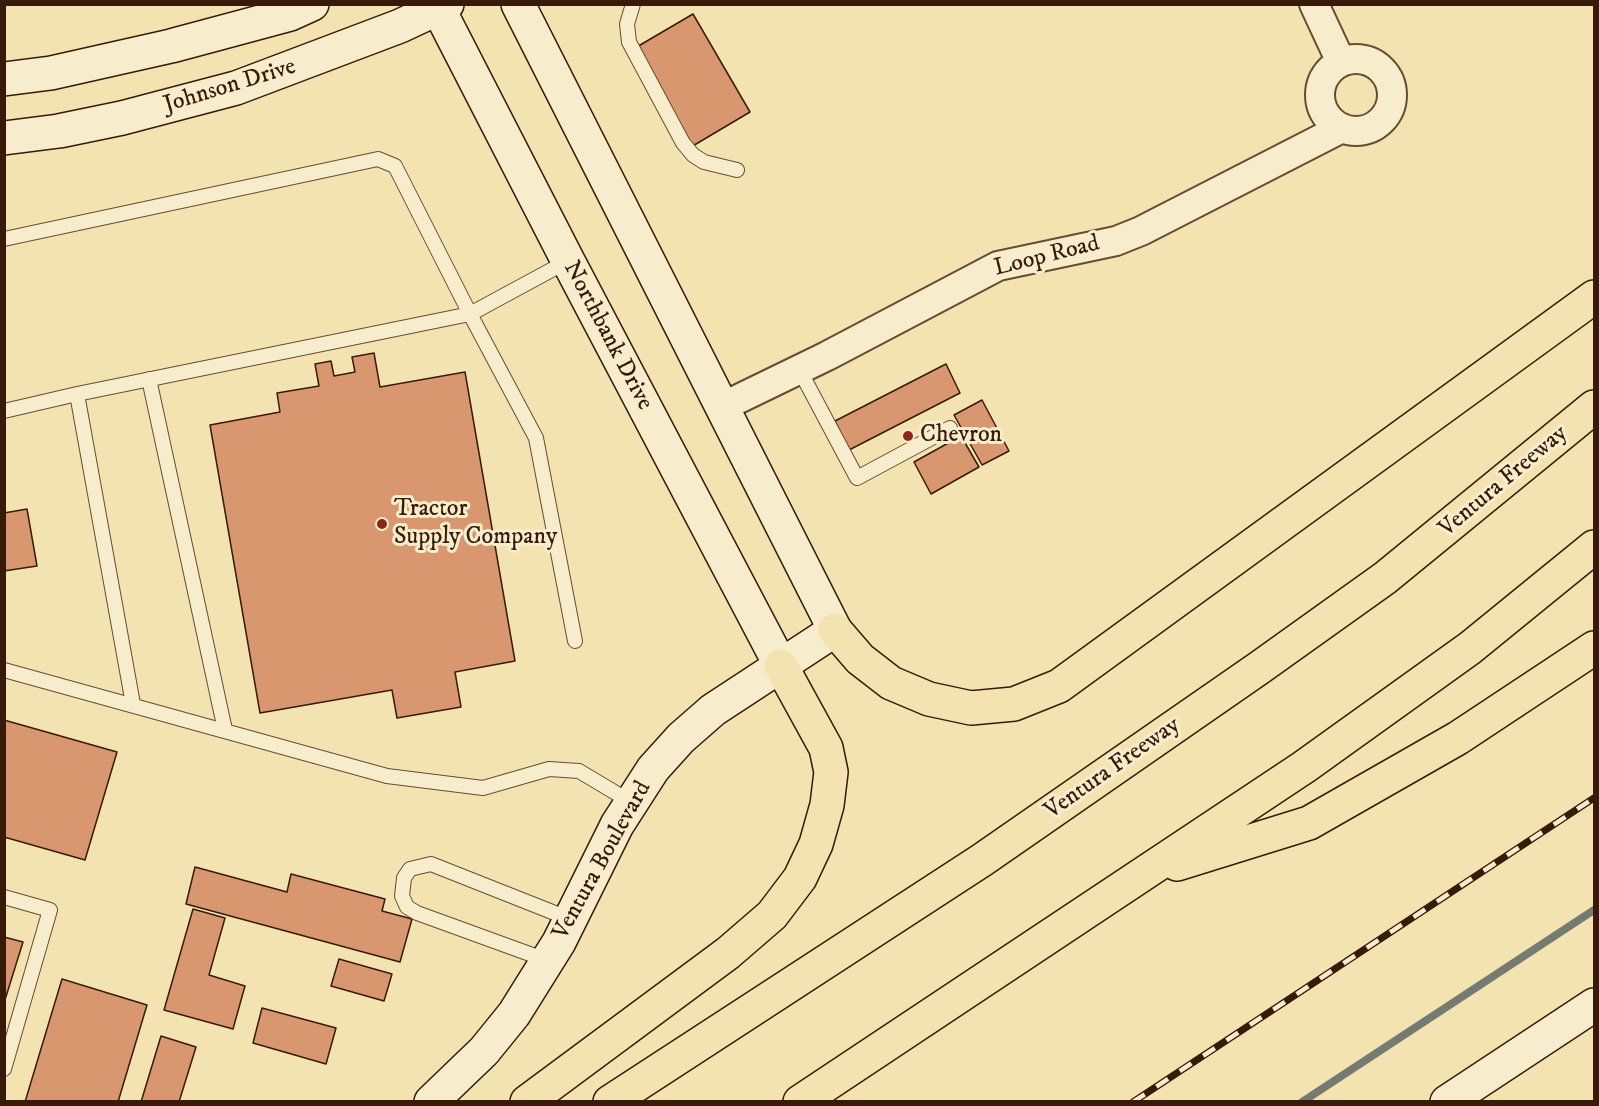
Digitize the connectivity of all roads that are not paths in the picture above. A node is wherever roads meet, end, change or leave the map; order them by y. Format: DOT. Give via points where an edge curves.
graph roads {
  1 [pos="312,4"];
  2 [pos="518,4"];
  3 [pos="633,4"];
  4 [pos="1314,4"];
  5 [pos="440,6"];
  6 [pos="1341,62"];
  7 [pos="51,73"];
  8 [pos="4,80"];
  9 [pos="4,88"];
  10 [pos="1342,128"];
  11 [pos="4,138"];
  12 [pos="737,170"];
  13 [pos="4,239"];
  14 [pos="568,261"];
  15 [pos="1594,297"];
  16 [pos="470,314"];
  17 [pos="799,369"];
  18 [pos="148,379"];
  19 [pos="77,394"];
  20 [pos="722,406"];
  21 [pos="1594,407"];
  22 [pos="4,411"];
  23 [pos="950,428"];
  24 [pos="1594,547"];
  25 [pos="835,630"];
  26 [pos="575,642"];
  27 [pos="1594,648"];
  28 [pos="782,666"];
  29 [pos="4,670"];
  30 [pos="133,704"];
  31 [pos="225,730"];
  32 [pos="631,802"];
  33 [pos="1141,875"];
  34 [pos="4,897"];
  35 [pos="570,919"];
  36 [pos="549,961"];
  37 [pos="1594,1005"];
  38 [pos="5,1066"];
  39 [pos="431,1101"];
  40 [pos="527,1101"];
  41 [pos="610,1101"];
  42 [pos="800,1101"];
  43 [pos="1447,1101"];
  1 -- 7 [label="main road" via="290,14 171,46"];
  2 -- 20 [label="main road"];
  3 -- 12 [label="lane" via="627,24 629,42 683,143 704,162"];
  4 -- 6 [label="street"];
  5 -- 11 [label="main road, Johnson Drive" via="294,68 236,88 122,118"];
  5 -- 14 [label="main road, Northbank Drive"];
  6 -- 10 [label="street" via="1331,68 1320,89 1324,113"];
  6 -- 10 [label="street, Loop Road" via="1364,60 1375,65 1384,72 1392,94 1390,106 1376,125 1354,131"];
  7 -- 8 [label="main road"];
  7 -- 9 [label="main road"];
  10 -- 17 [label="street, Loop Road" via="1141,231 1116,241 998,266"];
  13 -- 16 [label="lane" via="378,159 395,166"];
  14 -- 16 [label="lane"];
  14 -- 28 [label="main road, Northbank Drive"];
  15 -- 25 [label="highway" via="1059,686 1014,704 971,708 929,699 891,683 860,659"];
  16 -- 18 [label="lane"];
  16 -- 26 [label="lane" via="536,438"];
  17 -- 20 [label="street, Loop Road"];
  17 -- 23 [label="lane" via="857,478"];
  18 -- 19 [label="lane"];
  18 -- 31 [label="lane"];
  19 -- 22 [label="lane"];
  19 -- 30 [label="lane"];
  20 -- 25 [label="main road"];
  21 -- 41 [label="highway, Ventura Freeway" via="1385,578 1259,668 982,860"];
  24 -- 33 [label="highway" via="1452,661 1304,767"];
  25 -- 28 [label="main road, Ventura Boulevard"];
  27 -- 33 [label="highway" via="1458,738 1309,823"];
  28 -- 32 [label="main road, Ventura Boulevard" via="713,710 681,738"];
  28 -- 40 [label="highway" via="826,748 831,772 816,844 800,878 772,915 728,953"];
  29 -- 30 [label="lane"];
  30 -- 31 [label="lane"];
  31 -- 32 [label="lane" via="387,776 483,788 549,770 579,771"];
  32 -- 35 [label="main road, Ventura Boulevard"];
  33 -- 42 [label="highway"];
  34 -- 38 [label="lane" via="50,910"];
  35 -- 36 [label="main road, Ventura Boulevard"];
  35 -- 36 [label="lane" via="431,864 410,869 404,879 402,896 417,914"];
  36 -- 39 [label="main road, Ventura Boulevard" via="484,1051"];
  37 -- 43 [label="main road"];
}
